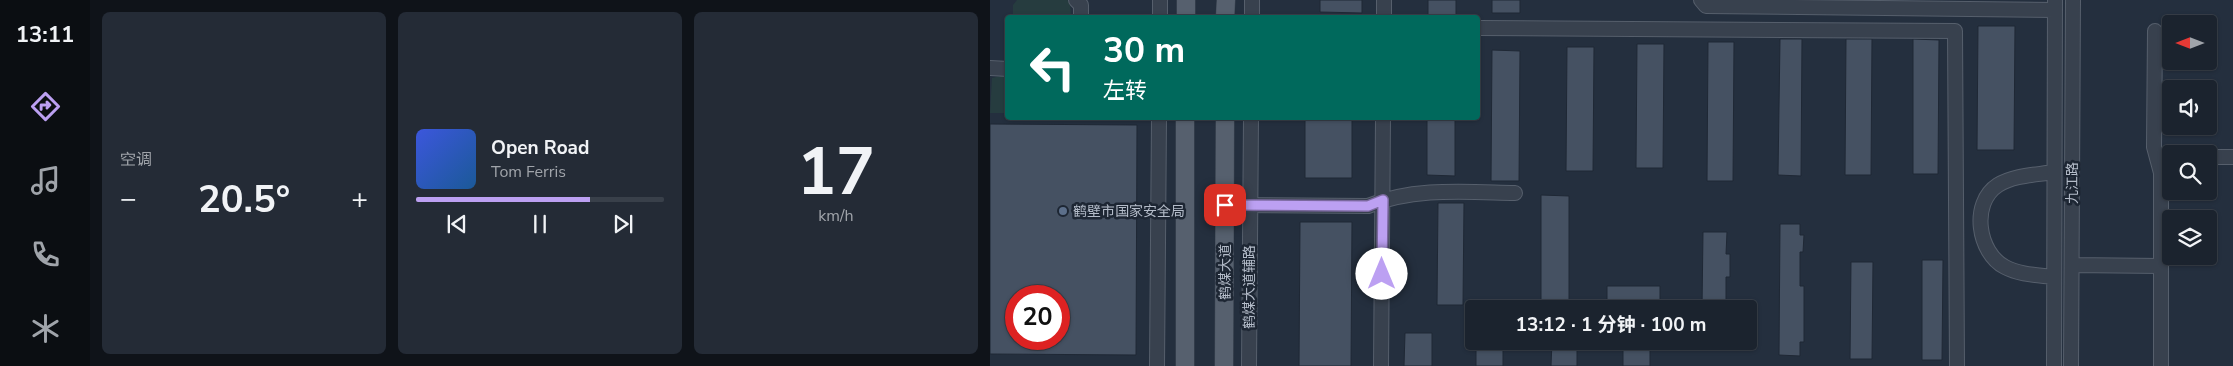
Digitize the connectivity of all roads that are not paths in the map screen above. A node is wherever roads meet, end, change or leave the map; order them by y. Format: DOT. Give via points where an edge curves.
graph roads {
  1 [pos="1076,0"];
  2 [pos="1160,0"];
  3 [pos="1186,0"];
  4 [pos="1226,0"];
  5 [pos="1252,0"];
  6 [pos="1384,0"];
  7 [pos="1701,0"];
  8 [pos="2073,0"];
  9 [pos="2055,5"];
  10 [pos="1081,15"];
  11 [pos="1160,15"];
  12 [pos="1186,15"];
  13 [pos="1226,15"];
  14 [pos="1252,15"];
  15 [pos="1384,15"];
  16 [pos="1480,28"];
  17 [pos="2155,31"];
  18 [pos="990,68"];
  19 [pos="1005,69"];
  20 [pos="1159,120"];
  21 [pos="1186,120"];
  22 [pos="1225,120"];
  23 [pos="1251,120"];
  24 [pos="1383,120"];
  25 [pos="2157,157"];
  26 [pos="2162,157"];
  27 [pos="2217,157"];
  28 [pos="2233,157"];
  29 [pos="2054,172"];
  30 [pos="1515,193"];
  31 [pos="1383,200"];
  32 [pos="1225,205"];
  33 [pos="1250,206"];
  34 [pos="1956,221"];
  35 [pos="1980,221"];
  36 [pos="2072,266"];
  37 [pos="2161,266"];
  38 [pos="2054,277"];
  39 [pos="1157,366"];
  40 [pos="1185,366"];
  41 [pos="1224,366"];
  42 [pos="1249,366"];
  43 [pos="1381,366"];
  44 [pos="1957,366"];
  45 [pos="2054,366"];
  46 [pos="2071,366"];
  47 [pos="2161,366"];
  1 -- 10 [label="street" via="1081,4"];
  2 -- 11 [label="street"];
  3 -- 12 [label="main road"];
  4 -- 13 [label="main road"];
  5 -- 14 [label="street"];
  6 -- 15 [label="street"];
  7 -- 9 [label="street" via="1706,6"];
  8 -- 36 [label="street, 九江路"];
  9 -- 29 [label="street, 九江路"];
  16 -- 34 [label="street" via="1956,32"];
  17 -- 25 [label="street" via="2154,147"];
  18 -- 19 [label="street"];
  20 -- 39 [label="street"];
  21 -- 40 [label="main road"];
  22 -- 32 [label="main road, 鹤煤大道"];
  23 -- 33 [label="street, 鹤煤大道辅路"];
  24 -- 31 [label="street"];
  25 -- 26 [label="street"];
  25 -- 37 [label="street" via="2161,173"];
  27 -- 28 [label="street"];
  29 -- 35 [label="street" via="2017,178 1997,186 1984,203"];
  29 -- 38 [label="street, 九江路"];
  30 -- 31 [label="street" via="1426,192"];
  31 -- 33 [label="street" via="1368,206"];
  31 -- 43 [label="street"];
  32 -- 33 [label="street"];
  32 -- 41 [label="main road, 鹤煤大道"];
  33 -- 42 [label="street, 鹤煤大道辅路"];
  34 -- 35 [label="street"];
  34 -- 44 [label="street"];
  35 -- 38 [label="street" via="1982,239 1990,256 2023,274"];
  36 -- 37 [label="street"];
  36 -- 46 [label="street, 九江路"];
  37 -- 47 [label="street"];
  38 -- 45 [label="street, 九江路"];
}
